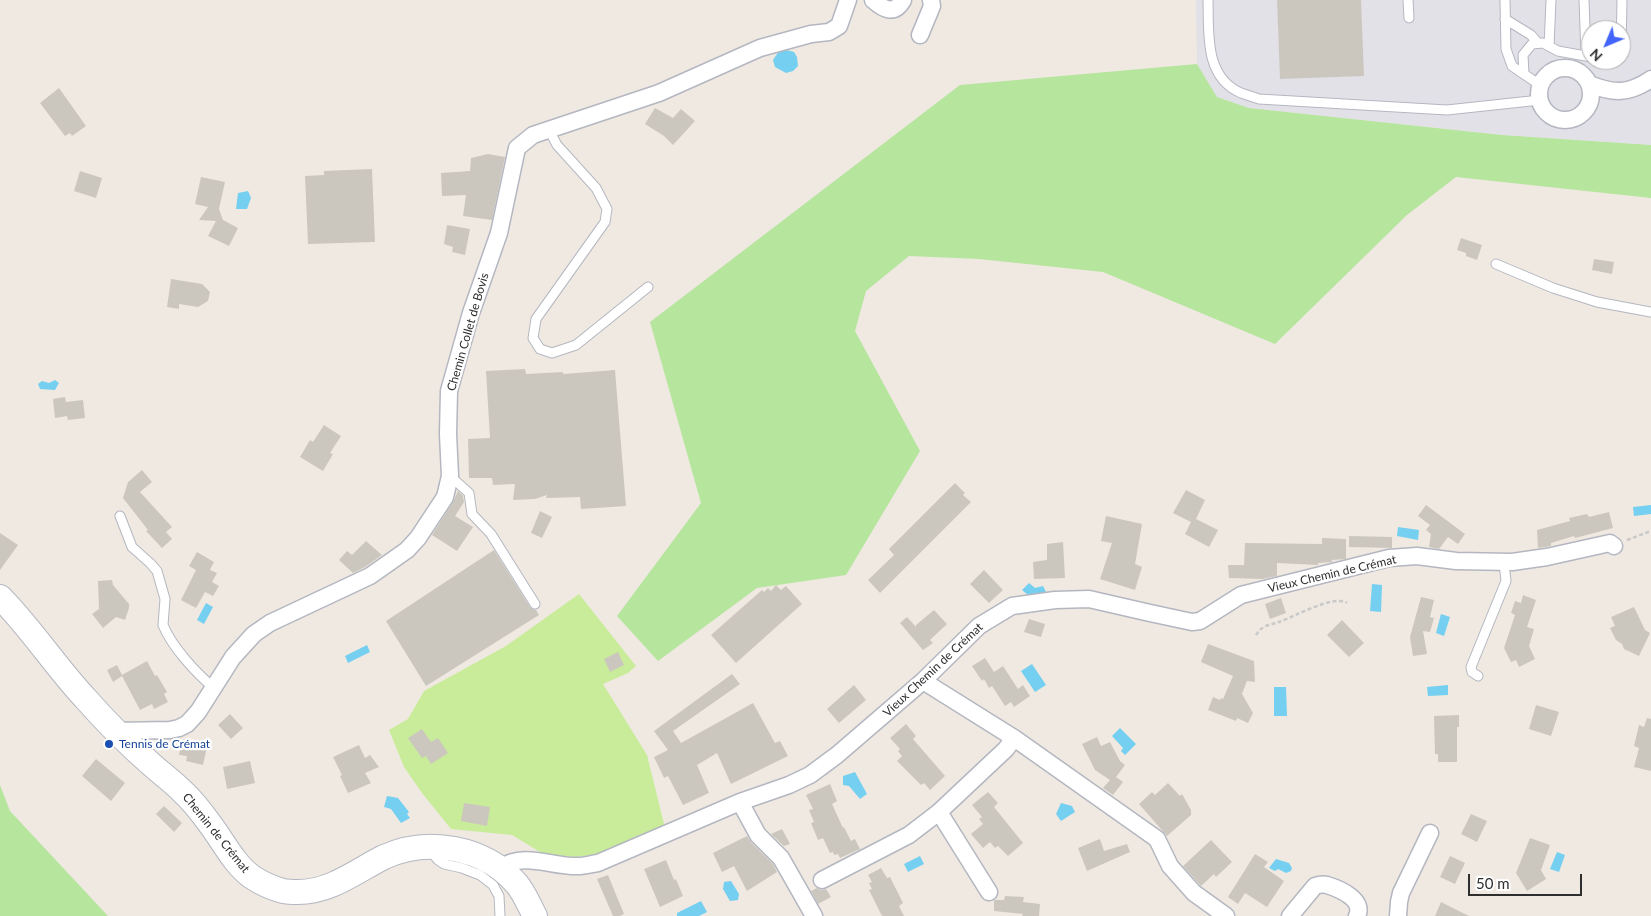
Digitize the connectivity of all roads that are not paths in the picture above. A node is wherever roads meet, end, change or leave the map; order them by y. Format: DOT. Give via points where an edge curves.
graph roads {
  1 [pos="848,0"];
  2 [pos="873,0"];
  3 [pos="903,0"];
  4 [pos="932,0"];
  5 [pos="1208,0"];
  6 [pos="1408,0"];
  7 [pos="1505,0"];
  8 [pos="1551,0"];
  9 [pos="1584,0"];
  10 [pos="1622,0"];
  11 [pos="1409,18"];
  12 [pos="1505,19"];
  13 [pos="1585,20"];
  14 [pos="1622,20"];
  15 [pos="920,35"];
  16 [pos="1538,43"];
  17 [pos="1549,46"];
  18 [pos="1581,55"];
  19 [pos="1524,74"];
  20 [pos="1651,79"];
  21 [pos="1590,84"];
  22 [pos="1611,92"];
  23 [pos="1540,93"];
  24 [pos="1589,105"];
  25 [pos="549,130"];
  26 [pos="1496,264"];
  27 [pos="648,287"];
  28 [pos="1651,312"];
  29 [pos="450,476"];
  30 [pos="120,516"];
  31 [pos="1614,546"];
  32 [pos="1504,562"];
  33 [pos="0,597"];
  34 [pos="535,604"];
  35 [pos="1478,676"];
  36 [pos="923,681"];
  37 [pos="214,688"];
  38 [pos="116,731"];
  39 [pos="1014,738"];
  40 [pos="740,802"];
  41 [pos="939,812"];
  42 [pos="1430,833"];
  43 [pos="427,847"];
  44 [pos="500,868"];
  45 [pos="822,880"];
  46 [pos="989,892"];
  47 [pos="500,916"];
  48 [pos="535,916"];
  49 [pos="814,916"];
  50 [pos="1226,916"];
  51 [pos="1290,916"];
  52 [pos="1358,916"];
  53 [pos="1398,916"];
  1 -- 25 [label="street, Chemin Collet de Bovis" via="839,26 829,32 760,48 659,93"];
  2 -- 3 [label="street" via="883,9 894,9"];
  4 -- 15 [label="street"];
  5 -- 23 [label="lane" via="1210,53 1216,71 1239,92 1259,98 1447,110"];
  6 -- 11 [label="lane"];
  7 -- 12 [label="lane"];
  8 -- 17 [label="lane"];
  9 -- 13 [label="lane"];
  10 -- 14 [label="lane"];
  12 -- 16 [label="lane"];
  12 -- 19 [label="lane" via="1506,49 1512,66"];
  16 -- 17 [label="lane"];
  16 -- 19 [label="lane" via="1532,44 1523,55"];
  17 -- 18 [label="lane"];
  19 -- 23 [label="lane"];
  20 -- 22 [label="street" via="1640,87"];
  21 -- 22 [label="street"];
  21 -- 23 [label="street" via="1580,71 1564,67 1544,78"];
  21 -- 24 [label="street"];
  22 -- 24 [label="street"];
  23 -- 24 [label="street" via="1543,108 1548,114 1563,120 1578,117"];
  25 -- 27 [label="lane" via="557,145 596,188 607,209 605,222 536,319 533,338 540,349 552,353 576,345"];
  25 -- 29 [label="street, Chemin Collet de Bovis" via="533,135 517,148 499,233 471,313 449,391"];
  26 -- 28 [label="lane" via="1597,302"];
  29 -- 34 [label="lane" via="469,493 472,514 491,534"];
  29 -- 37 [label="street, Chemin Collet de Bovis" via="445,497 407,550 370,576 261,629 245,642"];
  30 -- 37 [label="lane" via="132,547 157,571 166,600 164,629"];
  31 -- 32 [label="street, Vieux Chemin de Crémat" via="1610,543 1547,557"];
  32 -- 35 [label="lane" via="1506,582 1471,667"];
  32 -- 36 [label="street, Vieux Chemin de Crémat" via="1417,556 1389,558 1241,595 1200,621 1192,622 1089,599 1012,606 979,626"];
  33 -- 38 [label="street, Chemin de Crémat" via="20,617 83,697"];
  36 -- 39 [label="street"];
  36 -- 40 [label="street, Vieux Chemin de Crémat" via="837,756 810,775"];
  37 -- 38 [label="street, Chemin Collet de Bovis" via="192,719 179,728"];
  38 -- 43 [label="street, Chemin de Crémat" via="184,792 234,859 251,876 285,892 321,890 386,856"];
  39 -- 41 [label="street"];
  39 -- 50 [label="street" via="1157,839 1170,866 1194,893"];
  40 -- 44 [label="street, Vieux Chemin de Crémat" via="598,863 577,866 532,859"];
  40 -- 49 [label="street" via="758,834 781,858"];
  41 -- 45 [label="street" via="910,836"];
  41 -- 46 [label="street"];
  42 -- 53 [label="street" via="1401,893"];
  43 -- 44 [label="street, Chemin de Crémat" via="474,854"];
  43 -- 47 [label="lane" via="444,864 462,868 492,885 498,896"];
  44 -- 48 [label="street, Chemin de Crémat" via="518,884"];
  51 -- 52 [label="street" via="1315,886 1326,885 1356,900"];
}
